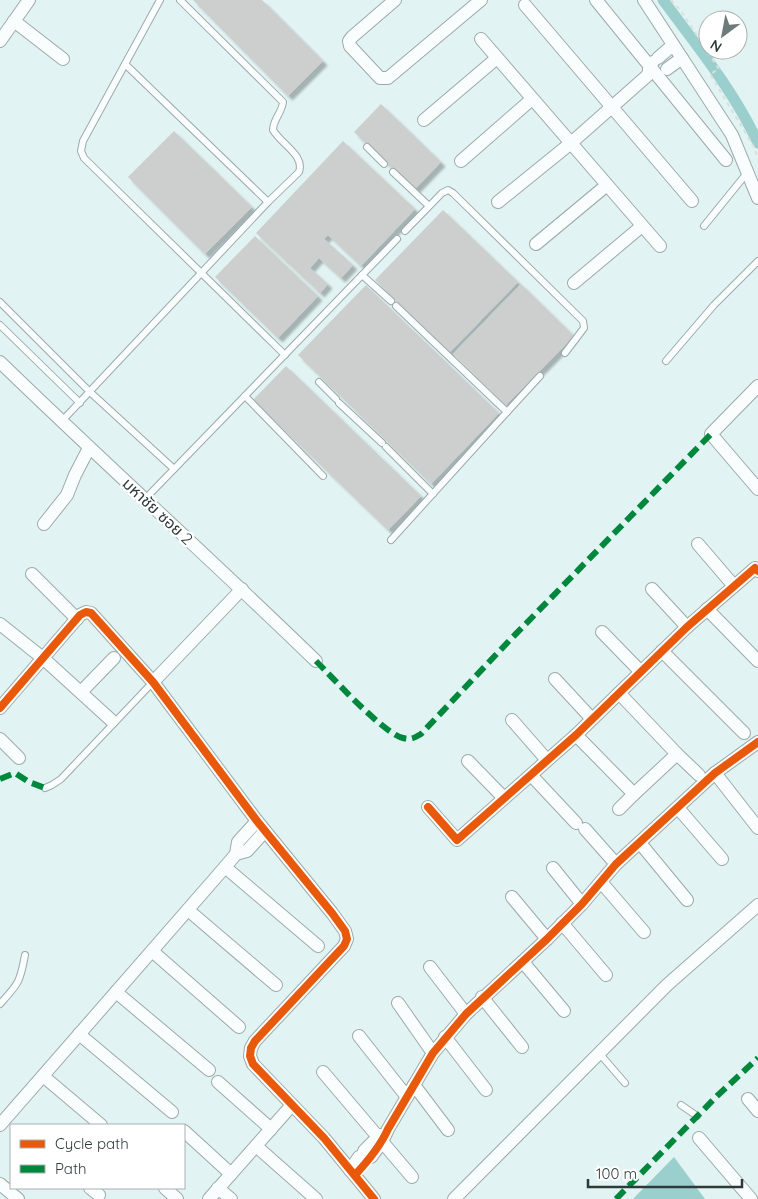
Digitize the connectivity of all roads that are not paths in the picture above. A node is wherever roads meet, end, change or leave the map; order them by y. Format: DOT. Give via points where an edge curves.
graph roads {
  1 [pos="29,0"];
  2 [pos="160,0"];
  3 [pos="180,0"];
  4 [pos="395,0"];
  5 [pos="481,0"];
  6 [pos="596,0"];
  7 [pos="644,0"];
  8 [pos="525,5"];
  9 [pos="14,22"];
  10 [pos="481,40"];
  11 [pos="0,41"];
  12 [pos="673,45"];
  13 [pos="497,58"];
  14 [pos="682,58"];
  15 [pos="63,59"];
  16 [pos="125,64"];
  17 [pos="657,68"];
  18 [pos="532,99"];
  19 [pos="612,107"];
  20 [pos="424,120"];
  21 [pos="571,143"];
  22 [pos="367,147"];
  23 [pos="726,160"];
  24 [pos="461,161"];
  25 [pos="384,164"];
  26 [pos="393,172"];
  27 [pos="748,172"];
  28 [pos="607,185"];
  29 [pos="758,198"];
  30 [pos="692,201"];
  31 [pos="268,202"];
  32 [pos="498,202"];
  33 [pos="429,206"];
  34 [pos="642,226"];
  35 [pos="704,226"];
  36 [pos="405,231"];
  37 [pos="397,239"];
  38 [pos="536,244"];
  39 [pos="660,246"];
  40 [pos="758,261"];
  41 [pos="202,273"];
  42 [pos="362,275"];
  43 [pos="574,283"];
  44 [pos="0,302"];
  45 [pos="0,325"];
  46 [pos="565,353"];
  47 [pos="285,355"];
  48 [pos="666,361"];
  49 [pos="0,362"];
  50 [pos="540,376"];
  51 [pos="319,382"];
  52 [pos="758,386"];
  53 [pos="90,392"];
  54 [pos="245,396"];
  55 [pos="80,403"];
  56 [pos="508,412"];
  57 [pos="62,422"];
  58 [pos="89,448"];
  59 [pos="174,469"];
  60 [pos="323,476"];
  61 [pos="758,489"];
  62 [pos="433,494"];
  63 [pos="145,499"];
  64 [pos="44,524"];
  65 [pos="391,540"];
  66 [pos="698,544"];
  67 [pos="757,568"];
  68 [pos="32,574"];
  69 [pos="734,586"];
  70 [pos="242,589"];
  71 [pos="652,589"];
  72 [pos="707,609"];
  73 [pos="77,619"];
  74 [pos="0,624"];
  75 [pos="687,627"];
  76 [pos="602,632"];
  77 [pos="662,652"];
  78 [pos="114,658"];
  79 [pos="44,659"];
  80 [pos="316,661"];
  81 [pos="758,661"];
  82 [pos="640,672"];
  83 [pos="555,679"];
  84 [pos="153,682"];
  85 [pos="81,692"];
  86 [pos="618,693"];
  87 [pos="0,708"];
  88 [pos="592,719"];
  89 [pos="512,720"];
  90 [pos="112,721"];
  91 [pos="744,733"];
  92 [pos="576,734"];
  93 [pos="0,739"];
  94 [pos="757,745"];
  95 [pos="677,754"];
  96 [pos="20,758"];
  97 [pos="548,760"];
  98 [pos="468,761"];
  99 [pos="715,773"];
  100 [pos="531,775"];
  101 [pos="699,775"];
  102 [pos="45,788"];
  103 [pos="634,794"];
  104 [pos="504,798"];
  105 [pos="428,807"];
  106 [pos="619,808"];
  107 [pos="678,808"];
  108 [pos="261,826"];
  109 [pos="758,828"];
  110 [pos="640,843"];
  111 [pos="722,859"];
  112 [pos="616,864"];
  113 [pos="225,867"];
  114 [pos="552,868"];
  115 [pos="600,882"];
  116 [pos="512,897"];
  117 [pos="687,900"];
  118 [pos="582,904"];
  119 [pos="758,905"];
  120 [pos="188,910"];
  121 [pos="562,923"];
  122 [pos="644,932"];
  123 [pos="547,939"];
  124 [pos="318,946"];
  125 [pos="152,951"];
  126 [pos="25,955"];
  127 [pos="523,962"];
  128 [pos="430,967"];
  129 [pos="606,975"];
  130 [pos="276,985"];
  131 [pos="116,992"];
  132 [pos="482,997"];
  133 [pos="398,1003"];
  134 [pos="0,1004"];
  135 [pos="564,1011"];
  136 [pos="466,1014"];
  137 [pos="238,1027"];
  138 [pos="79,1034"];
  139 [pos="359,1036"];
  140 [pos="445,1038"];
  141 [pos="522,1047"];
  142 [pos="433,1053"];
  143 [pos="599,1053"];
  144 [pos="209,1070"];
  145 [pos="323,1072"];
  146 [pos="43,1076"];
  147 [pos="218,1082"];
  148 [pos="625,1083"];
  149 [pos="414,1086"];
  150 [pos="486,1090"];
  151 [pos="407,1097"];
  152 [pos="748,1099"];
  153 [pos="292,1105"];
  154 [pos="681,1105"];
  155 [pos="758,1111"];
  156 [pos="172,1112"];
  157 [pos="697,1116"];
  158 [pos="7,1123"];
  159 [pos="101,1124"];
  160 [pos="271,1130"];
  161 [pos="448,1130"];
  162 [pos="185,1132"];
  163 [pos="382,1136"];
  164 [pos="699,1138"];
  165 [pos="256,1146"];
  166 [pos="353,1173"];
  167 [pos="231,1174"];
  168 [pos="412,1177"];
  169 [pos="0,1184"];
  170 [pos="218,1188"];
  171 [pos="166,1189"];
  172 [pos="18,1199"];
  173 [pos="177,1199"];
  174 [pos="208,1199"];
  175 [pos="231,1199"];
  176 [pos="316,1199"];
  177 [pos="374,1199"];
  178 [pos="454,1199"];
  179 [pos="751,1199"];
  1 -- 9 [label="street"];
  2 -- 16 [label="lane"];
  3 -- 31 [label="lane" via="282,102 273,130 299,158 301,166 299,172"];
  4 -- 5 [label="street" via="349,42 384,79"];
  6 -- 17 [label="street"];
  7 -- 12 [label="street"];
  8 -- 19 [label="street"];
  9 -- 11 [label="street"];
  9 -- 15 [label="street"];
  10 -- 13 [label="street"];
  12 -- 14 [label="street"];
  12 -- 17 [label="street"];
  13 -- 18 [label="street"];
  13 -- 20 [label="street"];
  14 -- 17 [label="street"];
  14 -- 27 [label="street" via="732,135"];
  16 -- 31 [label="lane"];
  16 -- 41 [label="lane" via="81,151 84,158"];
  17 -- 19 [label="street"];
  17 -- 23 [label="street"];
  18 -- 21 [label="street"];
  18 -- 24 [label="street"];
  19 -- 21 [label="street"];
  19 -- 30 [label="street"];
  21 -- 28 [label="street"];
  21 -- 32 [label="street"];
  22 -- 25 [label="lane"];
  26 -- 33 [label="lane"];
  27 -- 29 [label="street"];
  27 -- 35 [label="lane"];
  28 -- 34 [label="street"];
  28 -- 38 [label="street"];
  31 -- 41 [label="lane"];
  33 -- 36 [label="lane"];
  33 -- 46 [label="lane" via="442,193 448,190 453,193 583,321 584,328"];
  34 -- 39 [label="street"];
  34 -- 43 [label="street"];
  37 -- 42 [label="lane"];
  40 -- 48 [label="lane" via="714,305"];
  41 -- 47 [label="lane"];
  41 -- 53 [label="lane"];
  42 -- 47 [label="lane"];
  42 -- 56 [label="lane"];
  44 -- 53 [label="lane"];
  45 -- 55 [label="lane"];
  47 -- 54 [label="lane"];
  49 -- 57 [label="street, มหาชัย ซอย 2"];
  50 -- 56 [label="lane"];
  51 -- 62 [label="lane"];
  52 -- 61 [label="street" via="711,434"];
  53 -- 55 [label="lane"];
  53 -- 59 [label="lane"];
  54 -- 59 [label="lane"];
  54 -- 60 [label="lane"];
  55 -- 57 [label="lane"];
  56 -- 62 [label="lane"];
  57 -- 58 [label="street, มหาชัย ซอย 2"];
  58 -- 63 [label="street, มหาชัย ซอย 2"];
  58 -- 64 [label="street" via="67,495"];
  59 -- 63 [label="lane"];
  62 -- 65 [label="lane"];
  63 -- 70 [label="street, มหาชัย ซอย 2"];
  66 -- 69 [label="street"];
  67 -- 69 [label="street"];
  68 -- 73 [label="street"];
  69 -- 72 [label="street"];
  70 -- 80 [label="street, มหาชัย ซอย 2"];
  70 -- 84 [label="street"];
  71 -- 75 [label="street"];
  72 -- 75 [label="street"];
  72 -- 81 [label="street"];
  73 -- 79 [label="street"];
  73 -- 84 [label="street" via="86,612 96,617"];
  74 -- 79 [label="street"];
  75 -- 77 [label="street"];
  76 -- 82 [label="street"];
  77 -- 82 [label="street"];
  77 -- 91 [label="street"];
  78 -- 85 [label="street"];
  79 -- 85 [label="street"];
  79 -- 87 [label="street"];
  82 -- 86 [label="street"];
  83 -- 88 [label="street"];
  84 -- 102 [label="lane" via="61,779"];
  84 -- 108 [label="street"];
  85 -- 90 [label="street"];
  86 -- 88 [label="street"];
  86 -- 95 [label="street"];
  88 -- 92 [label="street"];
  89 -- 97 [label="street"];
  92 -- 97 [label="street"];
  92 -- 103 [label="street"];
  93 -- 96 [label="street"];
  94 -- 99 [label="street"];
  95 -- 101 [label="street"];
  95 -- 103 [label="street"];
  97 -- 100 [label="street"];
  98 -- 104 [label="street"];
  99 -- 107 [label="street"];
  99 -- 109 [label="street"];
  100 -- 104 [label="street"];
  100 -- 112 [label="street"];
  103 -- 106 [label="street"];
  104 -- 105 [label="street" via="457,840"];
  107 -- 110 [label="street"];
  107 -- 111 [label="street"];
  108 -- 113 [label="street" via="238,842 236,854"];
  108 -- 153 [label="street" via="346,931 347,939 339,952 251,1048 254,1064"];
  110 -- 112 [label="street"];
  110 -- 117 [label="street"];
  112 -- 115 [label="street"];
  113 -- 120 [label="street"];
  113 -- 124 [label="street"];
  114 -- 118 [label="street"];
  115 -- 118 [label="street"];
  115 -- 122 [label="street"];
  116 -- 123 [label="street"];
  118 -- 121 [label="street"];
  119 -- 143 [label="street" via="667,985"];
  120 -- 125 [label="street"];
  120 -- 130 [label="street"];
  121 -- 123 [label="street"];
  121 -- 129 [label="street"];
  123 -- 127 [label="street"];
  125 -- 131 [label="street"];
  125 -- 137 [label="street"];
  126 -- 134 [label="lane" via="18,984"];
  127 -- 132 [label="street"];
  127 -- 135 [label="street"];
  128 -- 136 [label="street"];
  131 -- 138 [label="street"];
  131 -- 144 [label="street"];
  132 -- 136 [label="street"];
  132 -- 141 [label="street"];
  133 -- 142 [label="street"];
  136 -- 140 [label="street"];
  138 -- 146 [label="street"];
  138 -- 156 [label="street"];
  139 -- 151 [label="street"];
  140 -- 142 [label="street"];
  140 -- 150 [label="street"];
  142 -- 149 [label="street"];
  143 -- 148 [label="lane"];
  143 -- 178 [label="street"];
  145 -- 163 [label="street"];
  146 -- 158 [label="street"];
  146 -- 159 [label="street"];
  147 -- 160 [label="street"];
  149 -- 151 [label="street"];
  149 -- 161 [label="street"];
  151 -- 163 [label="street"];
  152 -- 155 [label="street"];
  153 -- 160 [label="street"];
  153 -- 166 [label="street"];
  154 -- 157 [label="lane"];
  160 -- 165 [label="street"];
  162 -- 167 [label="street"];
  163 -- 166 [label="street"];
  163 -- 168 [label="street"];
  164 -- 179 [label="street"];
  165 -- 167 [label="street"];
  165 -- 176 [label="street"];
  166 -- 177 [label="street"];
  167 -- 170 [label="street"];
  169 -- 172 [label="street"];
  170 -- 174 [label="street"];
  170 -- 175 [label="street"];
  171 -- 173 [label="street"];
}
